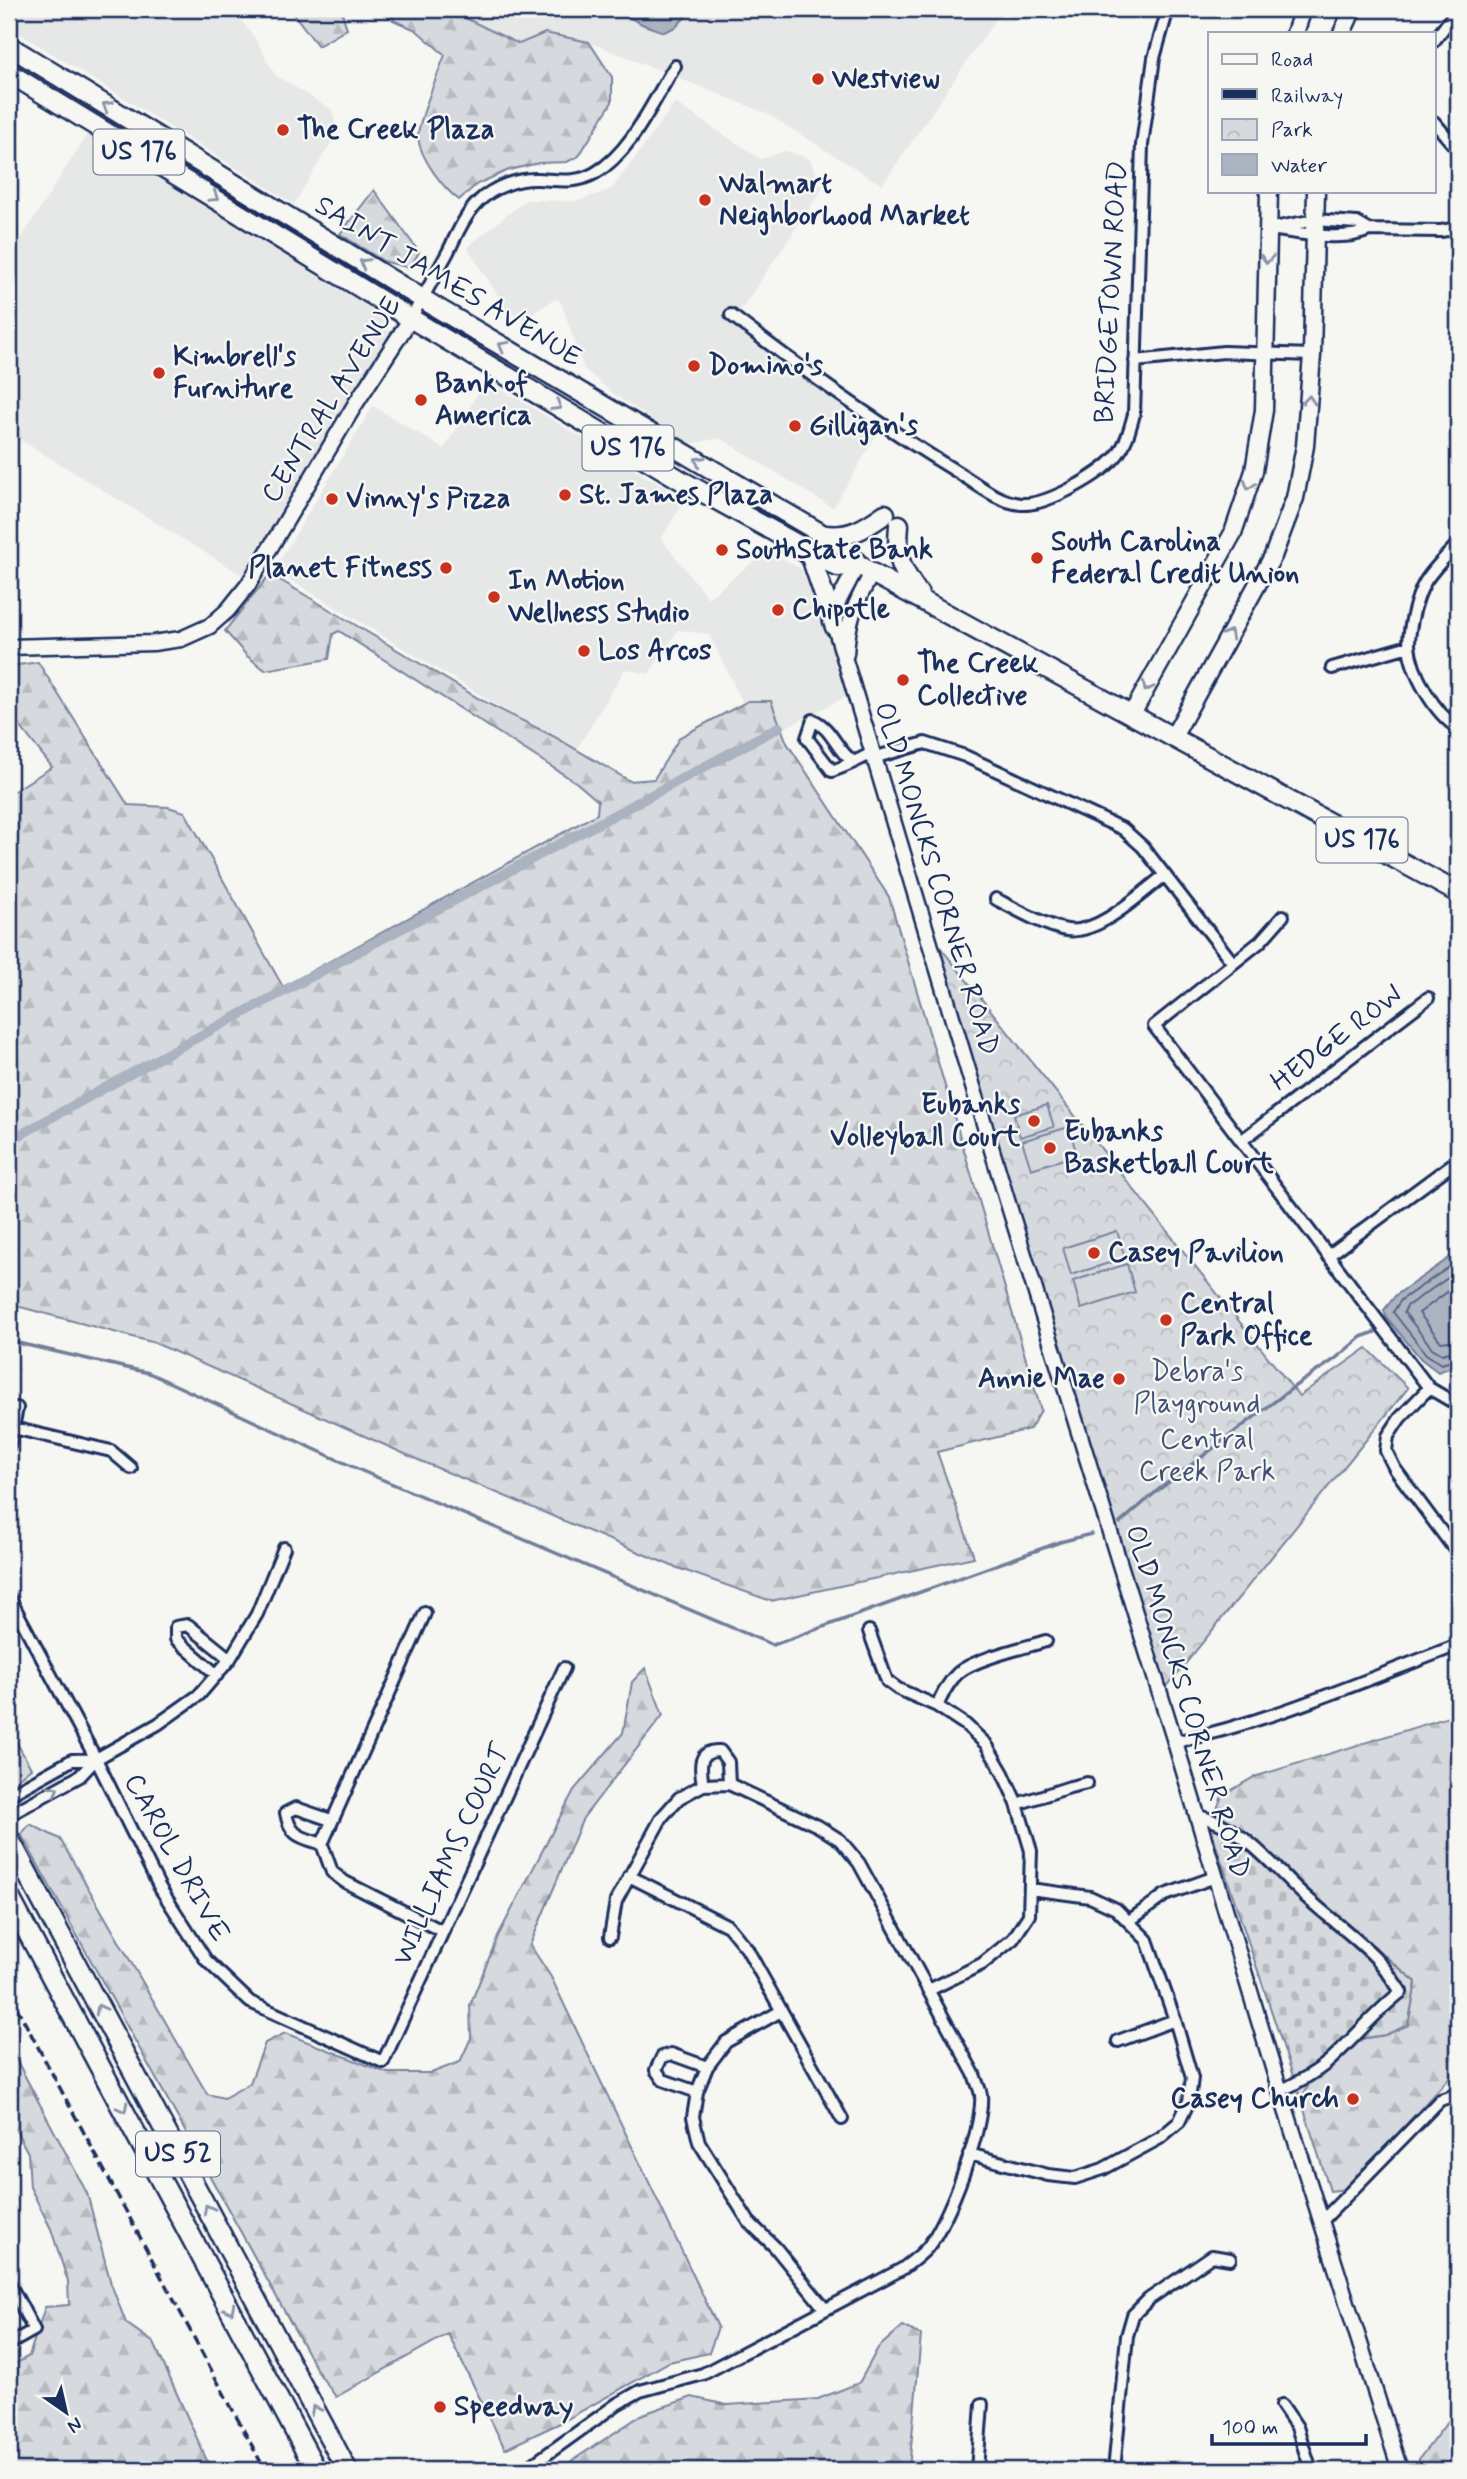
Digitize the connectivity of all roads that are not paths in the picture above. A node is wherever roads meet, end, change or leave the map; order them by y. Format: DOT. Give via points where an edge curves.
graph roads {
  1 [pos="1167,9"];
  2 [pos="1303,9"];
  3 [pos="1353,9"];
  4 [pos="1458,9"];
  5 [pos="1295,32"];
  6 [pos="1342,32"];
  7 [pos="1436,38"];
  8 [pos="9,47"];
  9 [pos="674,66"];
  10 [pos="9,73"];
  11 [pos="1436,124"];
  12 [pos="1458,150"];
  13 [pos="1269,192"];
  14 [pos="1316,192"];
  15 [pos="1315,228"];
  16 [pos="1458,228"];
  17 [pos="1268,229"];
  18 [pos="423,298"];
  19 [pos="731,315"];
  20 [pos="411,318"];
  21 [pos="1266,354"];
  22 [pos="1312,355"];
  23 [pos="1135,361"];
  24 [pos="824,535"];
  25 [pos="1458,544"];
  26 [pos="800,547"];
  27 [pos="865,568"];
  28 [pos="923,600"];
  29 [pos="835,627"];
  30 [pos="1409,646"];
  31 [pos="9,647"];
  32 [pos="846,666"];
  33 [pos="1332,668"];
  34 [pos="1132,714"];
  35 [pos="1458,728"];
  36 [pos="1173,737"];
  37 [pos="872,755"];
  38 [pos="854,762"];
  39 [pos="1165,875"];
  40 [pos="1458,893"];
  41 [pos="996,900"];
  42 [pos="1283,916"];
  43 [pos="1233,963"];
  44 [pos="1428,998"];
  45 [pos="1241,1141"];
  46 [pos="1458,1160"];
  47 [pos="1328,1256"];
  48 [pos="1429,1388"];
  49 [pos="1458,1405"];
  50 [pos="18,1408"];
  51 [pos="13,1428"];
  52 [pos="9,1446"];
  53 [pos="131,1468"];
  54 [pos="284,1548"];
  55 [pos="1458,1554"];
  56 [pos="9,1597"];
  57 [pos="425,1613"];
  58 [pos="869,1631"];
  59 [pos="1046,1641"];
  60 [pos="1458,1646"];
  61 [pos="230,1659"];
  62 [pos="564,1668"];
  63 [pos="217,1675"];
  64 [pos="937,1706"];
  65 [pos="1175,1742"];
  66 [pos="96,1759"];
  67 [pos="1087,1783"];
  68 [pos="729,1784"];
  69 [pos="703,1785"];
  70 [pos="9,1795"];
  71 [pos="1017,1804"];
  72 [pos="9,1815"];
  73 [pos="1198,1816"];
  74 [pos="331,1820"];
  75 [pos="9,1839"];
  76 [pos="322,1844"];
  77 [pos="629,1876"];
  78 [pos="1215,1877"];
  79 [pos="1030,1889"];
  80 [pos="9,1897"];
  81 [pos="1129,1921"];
  82 [pos="442,1931"];
  83 [pos="610,1937"];
  84 [pos="929,1990"];
  85 [pos="781,2011"];
  86 [pos="1175,2020"];
  87 [pos="1118,2041"];
  88 [pos="383,2062"];
  89 [pos="707,2067"];
  90 [pos="697,2091"];
  91 [pos="1280,2091"];
  92 [pos="1458,2094"];
  93 [pos="842,2119"];
  94 [pos="969,2154"];
  95 [pos="1321,2222"];
  96 [pos="1230,2259"];
  97 [pos="9,2283"];
  98 [pos="825,2309"];
  99 [pos="9,2344"];
  100 [pos="982,2404"];
  101 [pos="1283,2405"];
  102 [pos="316,2470"];
  103 [pos="347,2470"];
  104 [pos="524,2470"];
  105 [pos="977,2470"];
  106 [pos="1114,2470"];
  107 [pos="1311,2470"];
  108 [pos="1400,2470"];
  1 -- 23 [label="street, BRIDGETOWN ROAD" via="1154,58 1142,145"];
  2 -- 5 [label="main road"];
  3 -- 6 [label="main road"];
  4 -- 7 [label="street"];
  18 -- 8 [label="main road, SAINT JAMES AVENUE, one-way"];
  9 -- 18 [label="street, CENTRAL AVENUE" via="613,162 575,181 514,182 478,202"];
  10 -- 20 [label="main road, SAINT JAMES AVENUE / US 176, one-way"];
  11 -- 12 [label="street"];
  13 -- 17 [label="main road"];
  14 -- 15 [label="main road"];
  15 -- 16 [label="street" via="1359,235 1368,230"];
  15 -- 17 [label="street"];
  15 -- 22 [label="main road"];
  17 -- 21 [label="main road, one-way"];
  18 -- 20 [label="street, CENTRAL AVENUE"];
  24 -- 18 [label="main road, SAINT JAMES AVENUE, one-way"];
  19 -- 23 [label="street, BRIDGETOWN ROAD" via="918,448 995,496 1021,504 1044,501 1069,489 1118,455 1134,414"];
  20 -- 26 [label="main road, SAINT JAMES AVENUE / US 176, one-way"];
  20 -- 31 [label="street, CENTRAL AVENUE" via="248,585 210,626 181,639 156,643"];
  21 -- 22 [label="street"];
  21 -- 23 [label="street" via="1223,352"];
  21 -- 34 [label="main road, one-way" via="1264,410 1254,471 1233,533"];
  36 -- 22 [label="main road, one-way" via="1273,556 1295,498 1305,446"];
  24 -- 27 [label="main road, SAINT JAMES AVENUE"];
  24 -- 28 [label="main road" via="841,537 892,520 902,571"];
  25 -- 30 [label="street" via="1426,581 1414,611"];
  26 -- 27 [label="main road, SAINT JAMES AVENUE / US 176" via="838,567"];
  26 -- 29 [label="main road" via="811,557"];
  27 -- 28 [label="main road, SAINT JAMES AVENUE / US 176"];
  27 -- 29 [label="street" via="838,602"];
  27 -- 32 [label="street" via="848,629"];
  28 -- 34 [label="main road, SAINT JAMES AVENUE / US 176"];
  29 -- 32 [label="street, OLD MONCKS CORNER ROAD"];
  30 -- 33 [label="street"];
  30 -- 35 [label="street" via="1429,699"];
  32 -- 37 [label="street, OLD MONCKS CORNER ROAD"];
  34 -- 36 [label="main road, SAINT JAMES AVENUE / US 176"];
  36 -- 40 [label="main road, SAINT JAMES AVENUE / US 176"];
  37 -- 38 [label="street"];
  37 -- 39 [label="street" via="925,743 965,756 1123,829"];
  37 -- 65 [label="street, OLD MONCKS CORNER ROAD"];
  38 -- 38 [label="street" via="832,771 807,738 813,720 826,726 839,749"];
  39 -- 41 [label="street" via="1093,926 1068,930"];
  39 -- 43 [label="street"];
  42 -- 43 [label="street"];
  43 -- 45 [label="street" via="1154,1026"];
  44 -- 45 [label="street, HEDGE ROW"];
  45 -- 47 [label="street"];
  46 -- 47 [label="street"];
  47 -- 48 [label="street"];
  48 -- 49 [label="street"];
  48 -- 55 [label="street" via="1400,1418 1388,1436 1386,1451"];
  50 -- 51 [label="street"];
  51 -- 52 [label="street"];
  51 -- 53 [label="street" via="111,1451"];
  54 -- 61 [label="street" via="257,1614"];
  56 -- 66 [label="street, CAROL DRIVE"];
  57 -- 74 [label="street"];
  58 -- 64 [label="street" via="887,1681"];
  59 -- 64 [label="street" via="959,1672"];
  60 -- 65 [label="street" via="1267,1717"];
  61 -- 63 [label="street"];
  61 -- 63 [label="street" via="188,1625 176,1627 176,1639"];
  62 -- 82 [label="street, WILLIAMS COURT"];
  63 -- 66 [label="street" via="199,1695 158,1724"];
  64 -- 71 [label="street" via="986,1744"];
  65 -- 73 [label="street, OLD MONCKS CORNER ROAD"];
  66 -- 70 [label="street" via="72,1760"];
  72 -- 66 [label="street, one-way" via="80,1776"];
  66 -- 88 [label="street, CAROL DRIVE" via="160,1888 206,1960 250,2002"];
  67 -- 71 [label="street"];
  68 -- 69 [label="street"];
  68 -- 69 [label="street" via="728,1762 720,1751 712,1751 704,1754 699,1764"];
  68 -- 84 [label="street" via="840,1840 859,1863"];
  69 -- 77 [label="street" via="679,1798 662,1817"];
  71 -- 79 [label="street" via="1031,1851"];
  73 -- 78 [label="street, OLD MONCKS CORNER ROAD"];
  73 -- 91 [label="street" via="1217,1820 1245,1839 1377,1959 1401,1992 1327,2063"];
  74 -- 76 [label="street"];
  74 -- 76 [label="street" via="296,1808 286,1813 295,1834"];
  103 -- 75 [label="highway, US 52, one-way"];
  76 -- 82 [label="street" via="332,1872 345,1882"];
  77 -- 83 [label="street" via="617,1902"];
  77 -- 85 [label="street" via="727,1926 747,1949"];
  78 -- 81 [label="street" via="1166,1895"];
  78 -- 91 [label="street, OLD MONCKS CORNER ROAD"];
  79 -- 81 [label="street" via="1090,1897"];
  79 -- 84 [label="street" via="1030,1915 1013,1939 982,1964"];
  80 -- 102 [label="highway, US 52, one-way"];
  81 -- 86 [label="street" via="1147,1940"];
  82 -- 88 [label="street, WILLIAMS COURT"];
  84 -- 94 [label="street" via="981,2095"];
  85 -- 89 [label="street" via="726,2042"];
  85 -- 93 [label="street"];
  86 -- 87 [label="street"];
  86 -- 94 [label="street" via="1192,2078 1180,2122 1160,2138 1103,2169 1075,2178"];
  89 -- 90 [label="street"];
  89 -- 90 [label="street" via="671,2054 662,2057 656,2070 663,2080"];
  90 -- 98 [label="street" via="693,2117 699,2142 749,2222"];
  91 -- 95 [label="street, OLD MONCKS CORNER ROAD"];
  92 -- 95 [label="street" via="1440,2100"];
  94 -- 98 [label="street" via="945,2220 926,2250 902,2269"];
  95 -- 108 [label="street, OLD MONCKS CORNER ROAD"];
  96 -- 106 [label="street" via="1212,2256 1133,2315"];
  97 -- 99 [label="street" via="34,2330"];
  98 -- 104 [label="street" via="703,2374 640,2391"];
  100 -- 105 [label="street"];
  101 -- 107 [label="street" via="1297,2427"];
}
